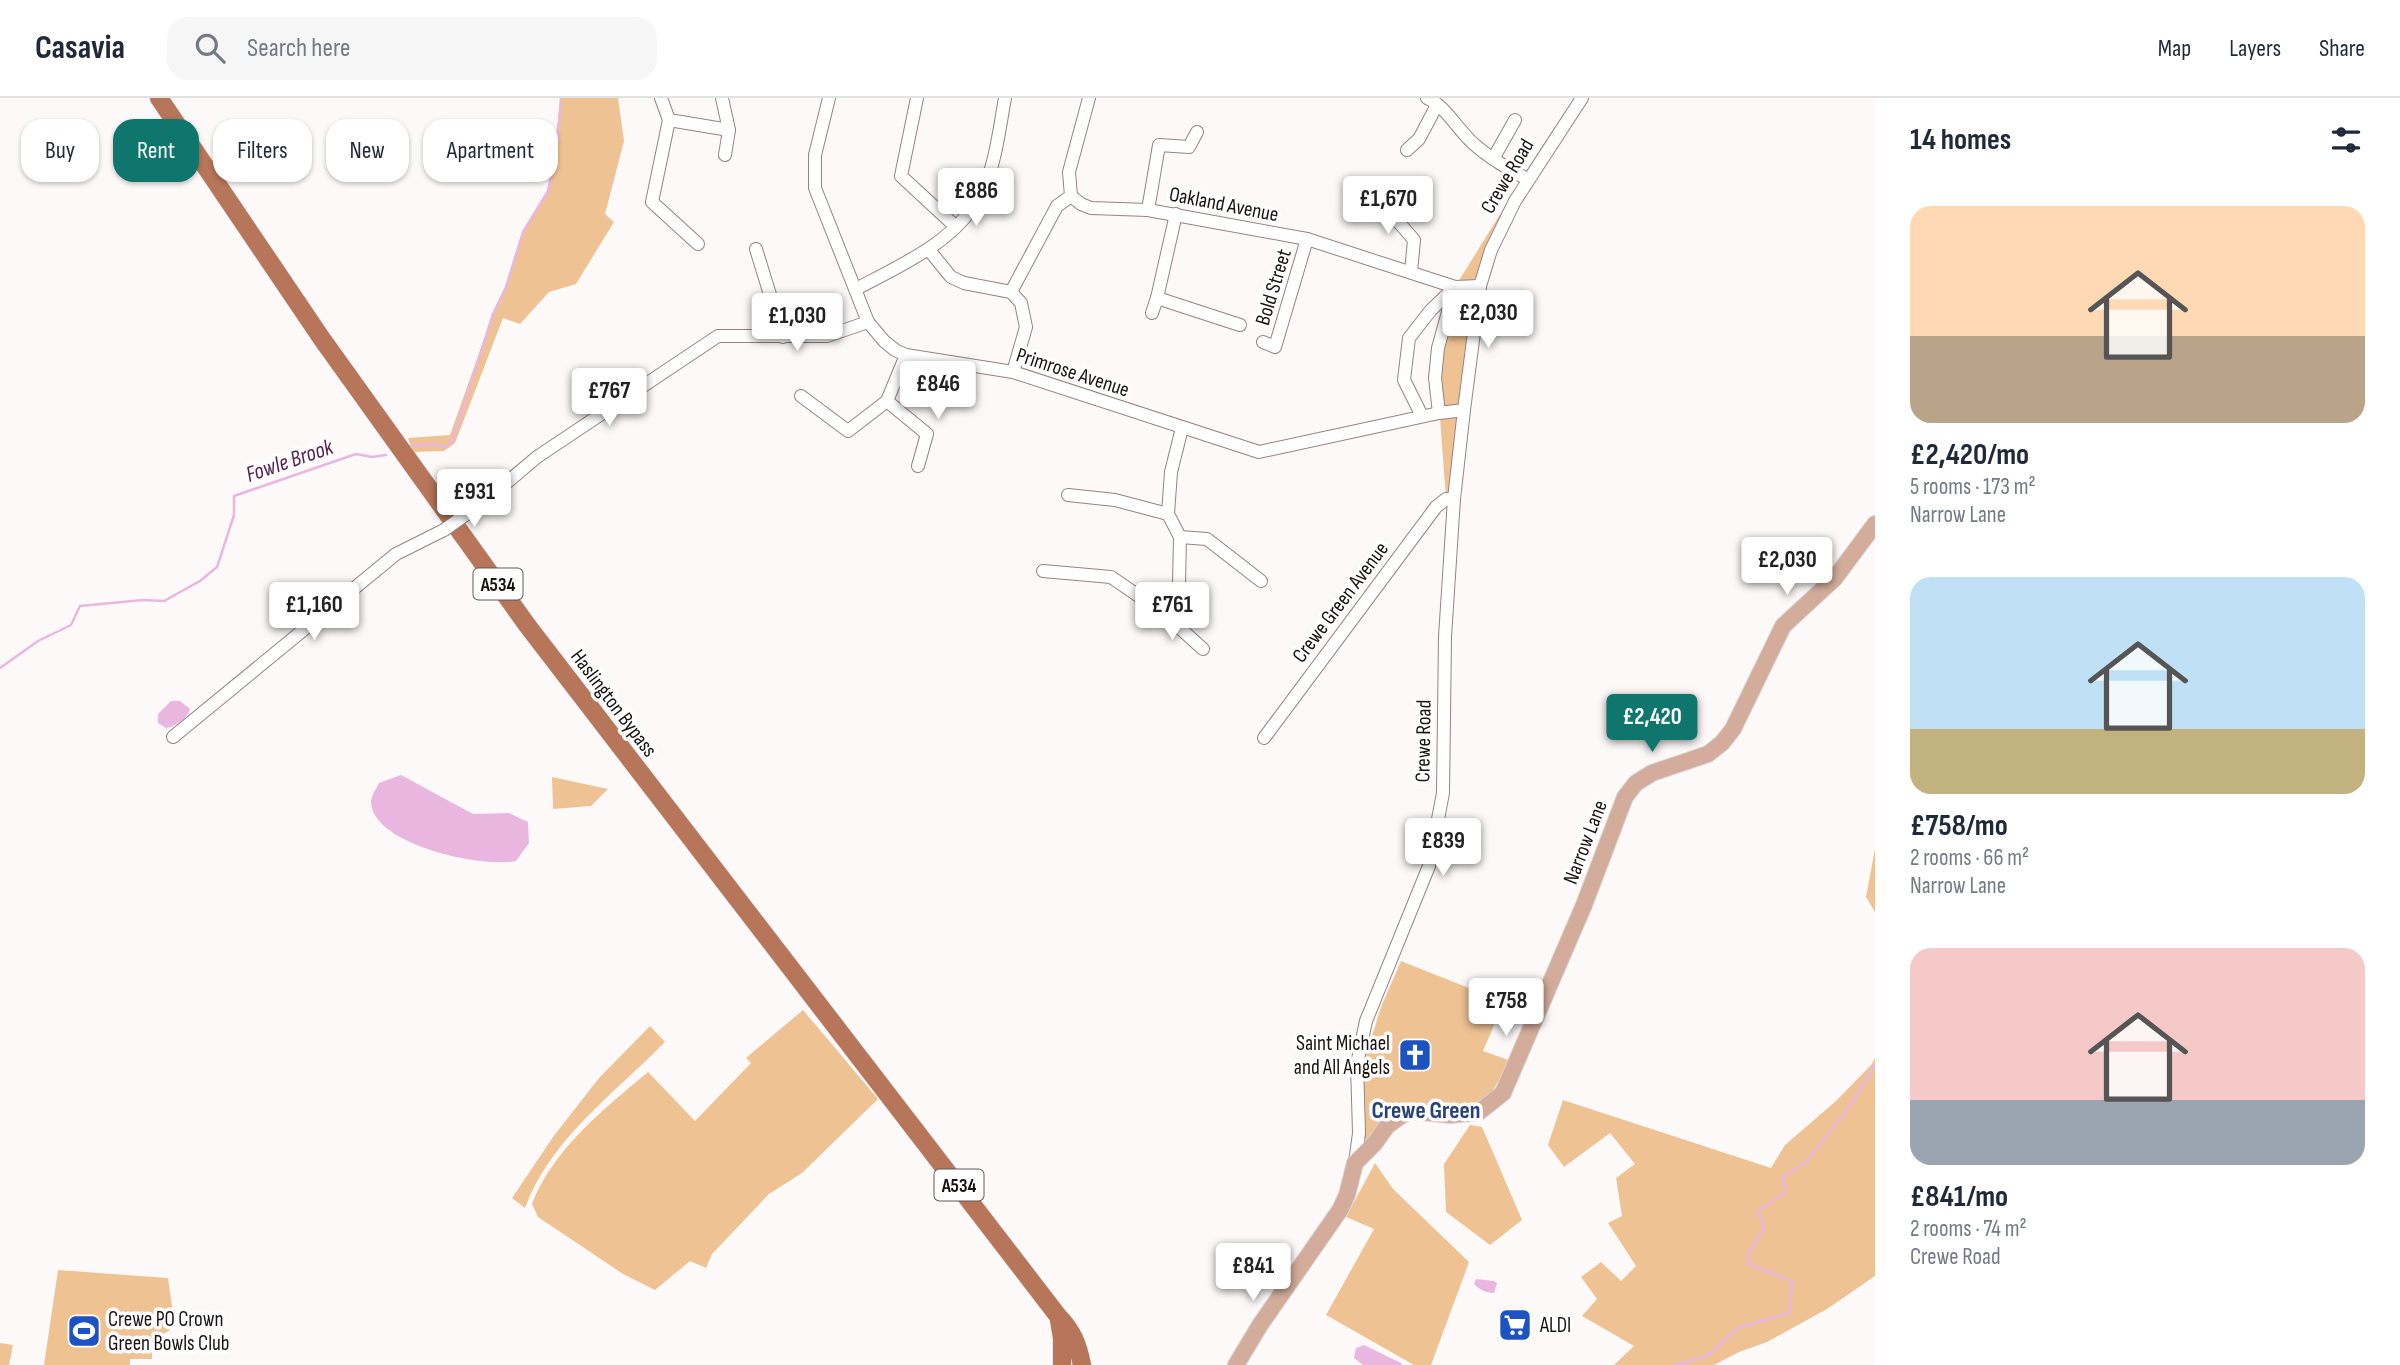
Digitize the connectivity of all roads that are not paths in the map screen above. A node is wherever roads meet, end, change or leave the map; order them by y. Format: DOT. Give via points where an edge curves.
graph roads {
  1 [pos="159,98"];
  2 [pos="661,98"];
  3 [pos="722,98"];
  4 [pos="829,98"];
  5 [pos="917,98"];
  6 [pos="1005,98"];
  7 [pos="1090,98"];
  8 [pos="1582,98"];
  9 [pos="1432,100"];
  10 [pos="669,120"];
  11 [pos="1515,120"];
  12 [pos="729,130"];
  13 [pos="1197,132"];
  14 [pos="1406,150"];
  15 [pos="725,155"];
  16 [pos="1493,159"];
  17 [pos="1527,179"];
  18 [pos="1071,196"];
  19 [pos="1377,197"];
  20 [pos="1148,210"];
  21 [pos="1176,214"];
  22 [pos="955,226"];
  23 [pos="1307,239"];
  24 [pos="698,244"];
  25 [pos="756,249"];
  26 [pos="929,250"];
  27 [pos="1411,272"];
  28 [pos="1480,286"];
  29 [pos="1455,287"];
  30 [pos="856,289"];
  31 [pos="1011,292"];
  32 [pos="1157,298"];
  33 [pos="1152,313"];
  34 [pos="868,322"];
  35 [pos="1240,325"];
  36 [pos="783,337"];
  37 [pos="1269,344"];
  38 [pos="906,355"];
  39 [pos="1013,372"];
  40 [pos="801,396"];
  41 [pos="887,401"];
  42 [pos="1464,410"];
  43 [pos="1439,413"];
  44 [pos="1422,416"];
  45 [pos="1182,428"];
  46 [pos="918,466"];
  47 [pos="1068,495"];
  48 [pos="1454,499"];
  49 [pos="1168,514"];
  50 [pos="1875,524"];
  51 [pos="1180,537"];
  52 [pos="1043,571"];
  53 [pos="1261,581"];
  54 [pos="1162,611"];
  55 [pos="1203,649"];
  56 [pos="173,737"];
  57 [pos="1264,738"];
  58 [pos="1355,1163"];
  59 [pos="1058,1316"];
  60 [pos="1062,1365"];
  61 [pos="1083,1365"];
  62 [pos="1236,1365"];
  1 -- 59 [label="highway, Haslington Bypass / A534" via="322,339 519,614"];
  2 -- 10 [label="street"];
  3 -- 12 [label="street"];
  4 -- 30 [label="street, Primrose Avenue" via="815,155 815,188"];
  5 -- 22 [label="street" via="901,176"];
  6 -- 22 [label="street" via="984,191"];
  7 -- 18 [label="street" via="1069,172"];
  8 -- 17 [label="street, Crewe Road"];
  9 -- 14 [label="street" via="1419,139"];
  9 -- 16 [label="street"];
  10 -- 12 [label="street"];
  10 -- 24 [label="street" via="652,202"];
  11 -- 16 [label="street"];
  12 -- 15 [label="street"];
  13 -- 20 [label="street" via="1189,146 1159,145"];
  16 -- 17 [label="street"];
  17 -- 28 [label="street, Crewe Road" via="1499,230"];
  18 -- 20 [label="street, Oakland Avenue" via="1091,208"];
  18 -- 31 [label="street" via="1057,206"];
  19 -- 27 [label="street" via="1414,240"];
  20 -- 21 [label="street, Oakland Avenue"];
  21 -- 23 [label="street, Oakland Avenue"];
  21 -- 32 [label="street"];
  22 -- 26 [label="street"];
  23 -- 27 [label="street, Oakland Avenue"];
  23 -- 37 [label="street, Bold Street"];
  25 -- 36 [label="street"];
  26 -- 30 [label="street"];
  26 -- 31 [label="street" via="951,277"];
  27 -- 29 [label="street, Oakland Avenue"];
  28 -- 29 [label="street, Oakland Avenue"];
  28 -- 42 [label="street, Crewe Road"];
  29 -- 43 [label="street" via="1438,348"];
  29 -- 44 [label="street" via="1409,338 1405,380"];
  30 -- 34 [label="street, Primrose Avenue"];
  31 -- 39 [label="street" via="1021,303 1026,327"];
  32 -- 33 [label="street"];
  32 -- 35 [label="street"];
  34 -- 36 [label="street" via="827,336"];
  34 -- 38 [label="street, Primrose Avenue" via="884,341"];
  36 -- 56 [label="street, bridge" via="718,336 537,457 444,530 396,554"];
  38 -- 39 [label="street, Primrose Avenue"];
  38 -- 41 [label="street"];
  39 -- 45 [label="street, Primrose Avenue"];
  40 -- 41 [label="street" via="848,431"];
  41 -- 46 [label="street" via="928,434"];
  42 -- 43 [label="street, Primrose Avenue"];
  42 -- 48 [label="street, Crewe Road"];
  43 -- 44 [label="street, Primrose Avenue"];
  44 -- 45 [label="street, Primrose Avenue" via="1259,452"];
  45 -- 49 [label="street" via="1171,472"];
  47 -- 49 [label="street" via="1115,500"];
  48 -- 57 [label="street, Crewe Green Avenue" via="1436,507"];
  48 -- 58 [label="street, Crewe Road" via="1445,637 1443,793 1429,866 1366,1021 1357,1064"];
  49 -- 51 [label="street"];
  50 -- 58 [label="main road, Narrow Lane" via="1835,578 1783,626 1722,743 1708,754 1652,773 1625,797 1503,1093 1479,1112 1413,1111 1402,1115"];
  51 -- 53 [label="street" via="1208,539"];
  51 -- 54 [label="street" via="1179,584"];
  52 -- 54 [label="street" via="1111,577"];
  54 -- 55 [label="street"];
  58 -- 62 [label="main road, Crewe Road" via="1336,1217"];
  59 -- 60 [label="highway"];
  59 -- 61 [label="highway, Haslington Bypass / A534" via="1074,1336"];
}
